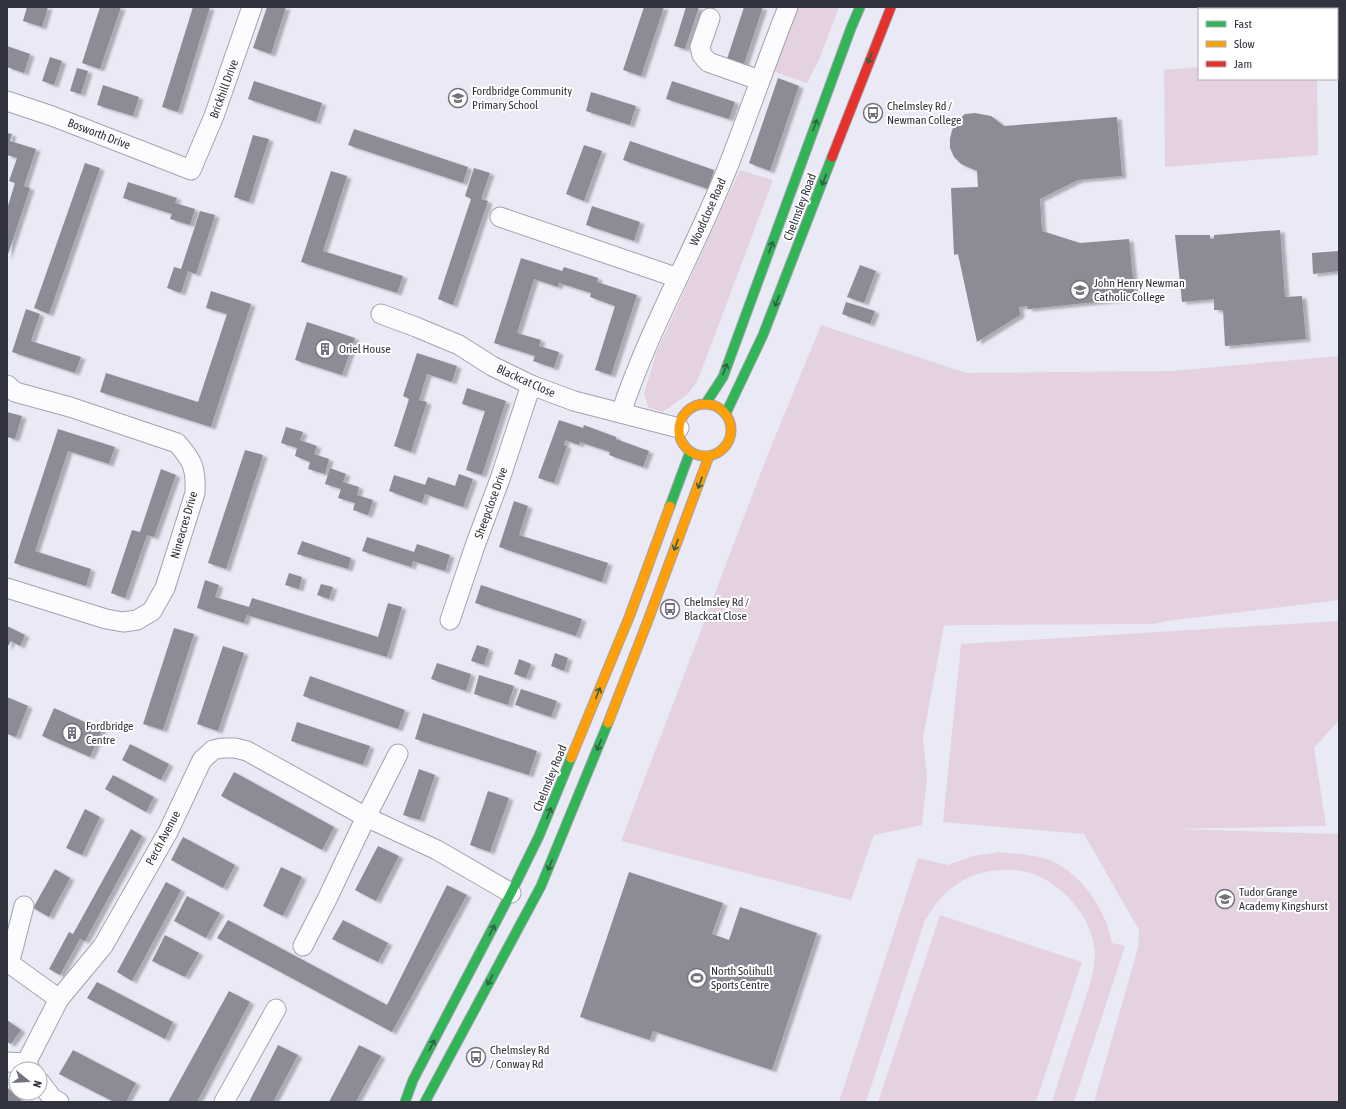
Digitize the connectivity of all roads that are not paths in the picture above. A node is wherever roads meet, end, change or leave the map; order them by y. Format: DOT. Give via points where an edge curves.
graph roads {
  1 [pos="252,7"];
  2 [pos="788,7"];
  3 [pos="860,7"];
  4 [pos="891,7"];
  5 [pos="710,18"];
  6 [pos="759,80"];
  7 [pos="7,101"];
  8 [pos="191,170"];
  9 [pos="500,217"];
  10 [pos="678,278"];
  11 [pos="381,314"];
  12 [pos="7,385"];
  13 [pos="531,385"];
  14 [pos="706,403"];
  15 [pos="621,413"];
  16 [pos="726,413"];
  17 [pos="679,428"];
  18 [pos="690,452"];
  19 [pos="709,456"];
  20 [pos="7,588"];
  21 [pos="450,620"];
  22 [pos="398,754"];
  23 [pos="366,817"];
  24 [pos="511,893"];
  25 [pos="24,906"];
  26 [pos="303,946"];
  27 [pos="8,963"];
  28 [pos="60,999"];
  29 [pos="276,1009"];
  30 [pos="30,1061"];
  31 [pos="48,1093"];
  32 [pos="59,1102"];
  33 [pos="224,1102"];
  34 [pos="405,1102"];
  35 [pos="425,1102"];
  1 -- 8 [label="street, Brickhill Drive" via="214,116"];
  2 -- 6 [label="street, Woodclose Road"];
  14 -- 3 [label="street, Chelmsley Road, one-way" via="725,369"];
  4 -- 16 [label="street, Chelmsley Road, one-way" via="763,335"];
  5 -- 6 [label="street" via="700,47 702,55 708,62"];
  6 -- 10 [label="street, Woodclose Road" via="725,174"];
  7 -- 8 [label="street, Bosworth Drive"];
  9 -- 10 [label="street"];
  10 -- 15 [label="street, Woodclose Road"];
  11 -- 13 [label="street, Blackcat Close" via="459,345 492,366"];
  12 -- 20 [label="street, Nineacres Drive" via="16,392 70,407 177,443 189,456 196,480 195,492 165,588 152,611 137,620 123,622 106,619"];
  13 -- 15 [label="street, Blackcat Close" via="574,401"];
  13 -- 21 [label="street, Sheepclose Drive"];
  14 -- 16 [label="street" via="717,406"];
  14 -- 17 [label="street" via="695,405 686,411"];
  15 -- 17 [label="street, Blackcat Close"];
  16 -- 19 [label="street" via="732,426 730,440 725,448"];
  17 -- 18 [label="street" via="682,443"];
  18 -- 19 [label="street"];
  24 -- 18 [label="street, Chelmsley Road, one-way" via="539,836 630,615"];
  19 -- 35 [label="street, one-way" via="598,749 541,886"];
  22 -- 23 [label="street"];
  23 -- 24 [label="street, Perch Avenue" via="438,850"];
  23 -- 26 [label="street"];
  23 -- 28 [label="street, Perch Avenue" via="247,751 235,748 213,750 202,760 168,832 103,946"];
  34 -- 24 [label="street, Chelmsley Road, one-way" via="413,1080"];
  25 -- 27 [label="street"];
  27 -- 28 [label="street"];
  28 -- 30 [label="street, Perch Avenue"];
  29 -- 33 [label="street"];
  31 -- 32 [label="street"];
}
